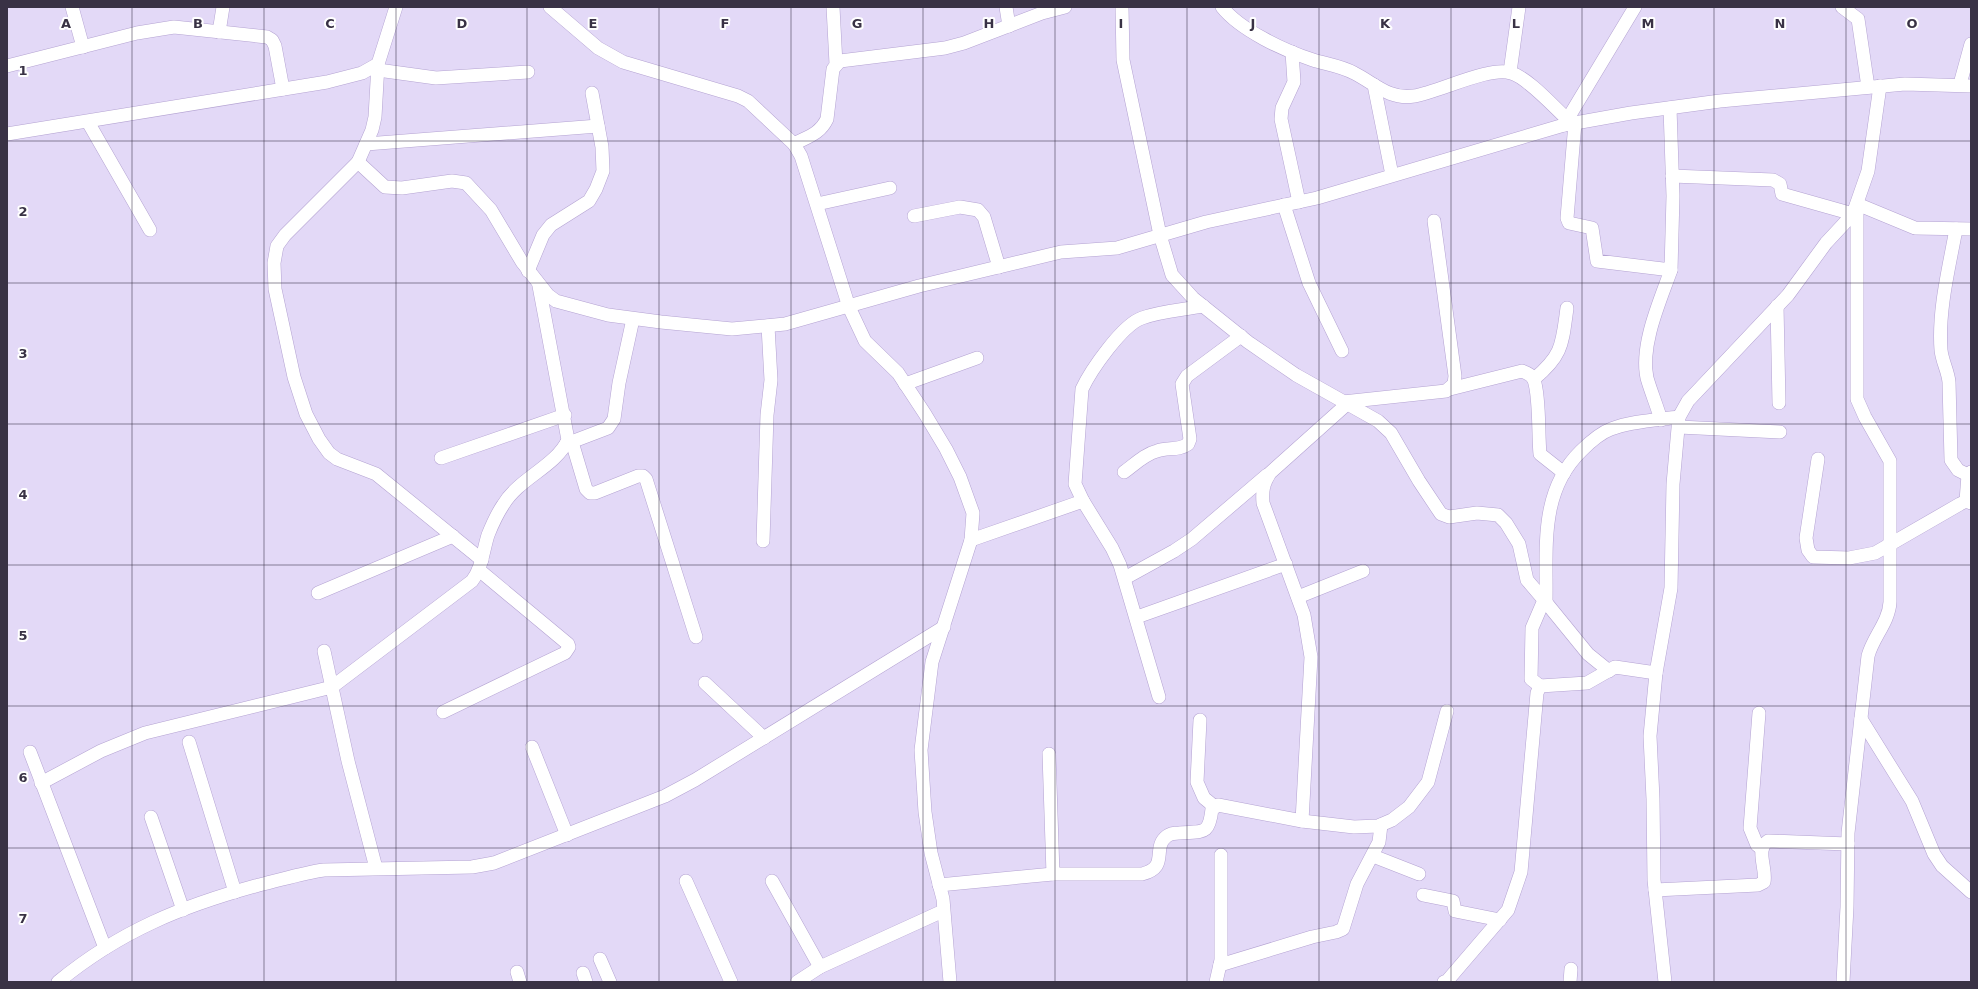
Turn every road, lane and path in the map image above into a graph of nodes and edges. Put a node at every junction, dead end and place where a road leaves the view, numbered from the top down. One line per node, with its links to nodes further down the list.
1 (72, 7): 16 (street)
2 (222, 7): 14 (street)
3 (396, 7): 20 (street)
4 (550, 7): 34 (street)
5 (833, 7): 18 (street)
6 (1006, 7): 13 (street)
7 (1066, 7): 13 (street)
8 (1122, 7): 48 (street)
9 (1222, 7): 17 (street)
10 (1519, 7): 22 (street)
11 (1635, 7): 30 (street)
12 (1842, 7): 25 (street)
13 (1009, 26): 18 (street)
14 (219, 32): 16 (street); 26 (street)
15 (1971, 44): 24 (street)
16 (83, 47): 19 (street)
17 (1292, 52): 23 (street); 39 (street)
18 (836, 64): 34 (street)
19 (7, 66)
20 (378, 67): 21 (street); 26 (street); 33 (street)
21 (528, 72)
22 (1510, 72): 23 (street); 30 (street)
23 (1374, 85): 36 (street)
24 (1965, 85): 25 (street)
25 (1874, 87): 28 (street); 42 (street)
26 (283, 89): 29 (street)
27 (592, 93): 31 (street)
28 (1670, 108): 30 (street); 37 (street)
29 (88, 122): 32 (street); 47 (street)
30 (1569, 122): 36 (street); 50 (street)
31 (598, 126): 33 (street); 51 (street)
32 (7, 134)
33 (366, 144): 35 (street)
34 (794, 144): 40 (street)
35 (358, 162): 51 (street); 80 (street)
36 (1392, 175): 39 (street)
37 (1672, 176): 42 (street); 50 (street)
38 (890, 188): 40 (street)
39 (1299, 202): 41 (street)
40 (817, 204): 55 (street)
41 (1284, 205): 48 (street); 60 (street)
42 (1855, 209): 45 (street); 54 (street); 83 (street)
43 (914, 216): 49 (street)
44 (1434, 221): 64 (street)
45 (1956, 229): 46 (street); 77 (street)
46 (1971, 229)
47 (150, 230)
48 (1160, 235): 49 (street); 53 (street)
49 (999, 267): 55 (street)
50 (1671, 270): 68 (street)
51 (528, 271): 52 (street)
52 (539, 285): 57 (street); 67 (street)
53 (1203, 306): 59 (street); 78 (street)
54 (1777, 306): 66 (street); 69 (street)
55 (849, 307): 58 (street); 63 (street)
56 (1566, 308): 62 (street)
57 (634, 319): 58 (street); 71 (street)
58 (768, 326): 82 (street)
59 (1241, 336): 65 (street); 74 (street)
60 (1342, 351)
61 (977, 358): 63 (street)
62 (1534, 379): 64 (street); 76 (street)
63 (905, 384): 81 (street)
64 (1450, 389): 65 (street)
65 (1345, 403): 75 (street); 90 (street)
66 (1779, 403)
67 (565, 415): 71 (street); 72 (street)
68 (1661, 420): 69 (street); 76 (street)
69 (1679, 422): 70 (street); 96 (street)
70 (1780, 432)
71 (569, 443): 85 (street); 93 (street)
72 (441, 458)
73 (1818, 459): 83 (street)
74 (1124, 472)
75 (1270, 473): 84 (street); 87 (street)
76 (1564, 473): 90 (street)
77 (1969, 474): 79 (street)
78 (1083, 501): 81 (street); 87 (street)
79 (1969, 502): 83 (street)
80 (453, 536): 85 (street); 88 (street)
81 (971, 540): 92 (street)
82 (763, 541)
83 (1890, 545): 104 (street)
84 (1286, 564): 89 (street); 91 (street)
85 (481, 565): 99 (street); 102 (street)
86 (1363, 571): 89 (street)
87 (1125, 578): 91 (street)
88 (318, 593)
89 (1298, 597): 114 (street)
90 (1545, 601): 95 (street); 98 (street)
91 (1137, 618): 100 (street)
92 (944, 627): 106 (street); 126 (street)
93 (696, 637)
94 (324, 650): 99 (street)
95 (1609, 671): 96 (street); 98 (street)
96 (1656, 673): 127 (street)
97 (705, 682): 106 (street)
98 (1540, 686): 133 (street)
99 (332, 687): 111 (street); 121 (street)
100 (1159, 697)
101 (1447, 711): 115 (street)
102 (443, 712)
103 (1759, 714): 118 (street)
104 (1861, 719): 117 (street); 129 (street)
105 (1200, 720): 112 (street)
106 (764, 738): 116 (street)
107 (188, 742): 128 (street)
108 (532, 747): 116 (street)
109 (30, 752): 111 (street)
110 (1049, 754): 122 (street)
111 (42, 783): 134 (street)
112 (1214, 807): 114 (street); 122 (street)
113 (151, 817): 131 (street)
114 (1302, 821): 115 (street)
115 (1380, 825): 120 (street)
116 (567, 835): 121 (street)
117 (1848, 844): 118 (street); 148 (street)
118 (1762, 849): 127 (street)
119 (1221, 855): 136 (street)
120 (1373, 856): 123 (street); 136 (street)
121 (376, 868): 128 (street)
122 (1053, 874): 126 (street)
123 (1420, 874)
124 (686, 881): 141 (street)
125 (772, 881): 137 (street)
126 (939, 885): 132 (street)
127 (1655, 890): 147 (street)
128 (235, 892): 131 (street)
129 (1971, 892)
130 (1423, 895): 133 (street)
131 (183, 910): 134 (street)
132 (944, 911): 137 (street); 143 (street)
133 (1500, 920): 145 (street)
134 (105, 948): 139 (street)
135 (600, 959): 140 (street)
136 (1220, 965): 144 (street)
137 (820, 967): 142 (street)
138 (1571, 969): 146 (street)
139 (58, 982)
140 (610, 982)
141 (731, 982)
142 (796, 982)
143 (950, 982)
144 (1216, 982)
145 (1444, 982)
146 (1570, 982)
147 (1665, 982)
148 (1843, 982)

